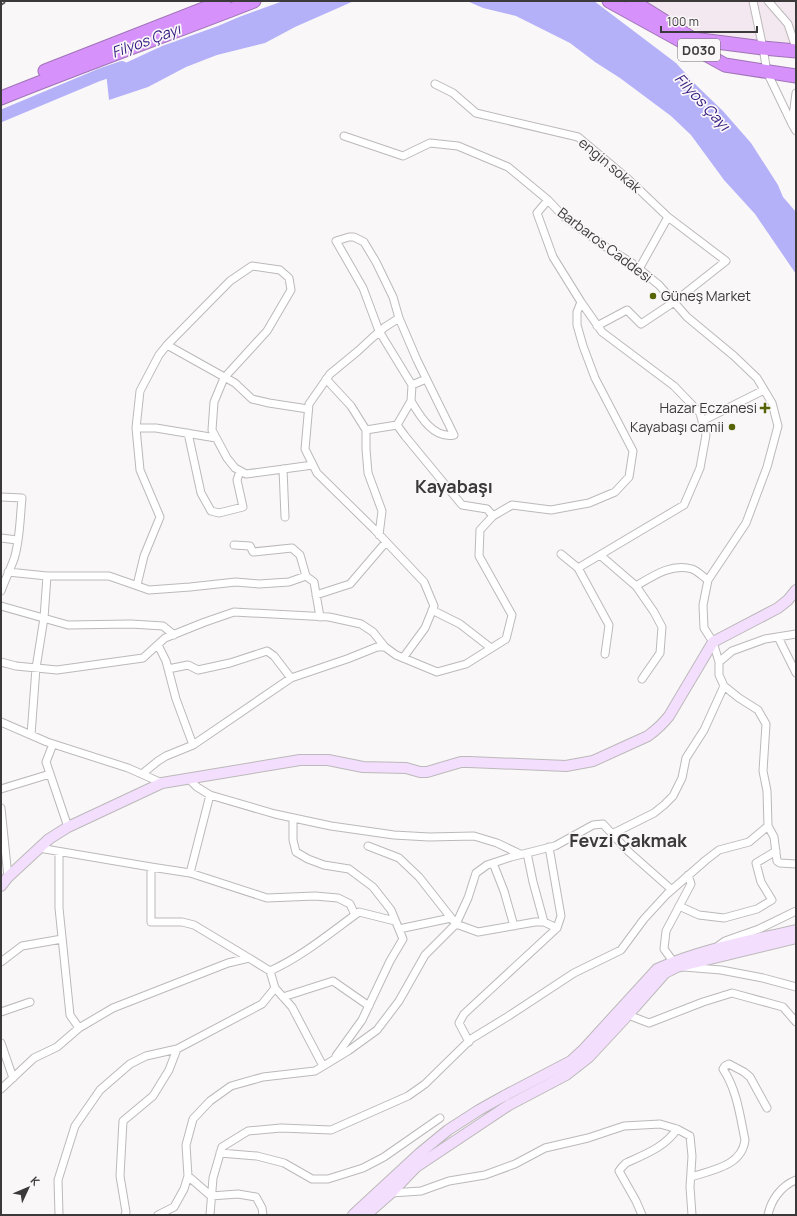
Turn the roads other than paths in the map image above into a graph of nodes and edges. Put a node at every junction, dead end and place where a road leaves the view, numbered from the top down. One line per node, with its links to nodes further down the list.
1 (224, 1): 12 (highway)
2 (254, 1): 14 (highway)
3 (609, 1): 9 (highway, D030)
4 (632, 1): 7 (highway, D030)
5 (753, 1): 7 (street)
6 (768, 1): 8 (street)
7 (763, 48): 8 (highway, D030); 9 (street)
8 (796, 50)
9 (767, 72): 10 (highway, D030); 15 (street)
10 (796, 76)
11 (435, 84): 19 (street, engin sokak)
12 (1, 88)
13 (796, 93): 15 (street)
14 (1, 98)
15 (792, 124): 16 (street)
16 (796, 131)
17 (344, 136): 18 (street, Barbaros Caddesi)
18 (548, 200): 20 (street, Barbaros Caddesi); 21 (street)
19 (668, 217): 20 (street); 22 (street, engin sokak)
20 (639, 269): 22 (street, Barbaros Caddesi)
21 (581, 302): 24 (street); 45 (street)
22 (674, 302): 24 (street); 31 (street, Barbaros Caddesi)
23 (399, 318): 25 (street); 25 (street); 28 (street)
24 (597, 326): 34 (street)
25 (380, 331): 29 (street); 30 (street)
26 (167, 345): 27 (street); 27 (street); 36 (street)
27 (224, 378): 33 (street); 39 (street)
28 (426, 378): 30 (street); 32 (street)
29 (326, 379): 33 (street); 37 (street)
30 (412, 385): 32 (street)
31 (764, 390): 34 (street); 57 (street, Barbaros Caddesi)
32 (411, 401): 35 (street)
33 (308, 409): 40 (street)
34 (702, 421): 52 (street)
35 (397, 425): 37 (street); 45 (street)
36 (136, 428): 38 (street); 58 (street)
37 (366, 430): 46 (street)
38 (188, 433): 39 (street); 42 (street)
39 (216, 438): 42 (street)
40 (313, 465): 41 (street); 46 (street)
41 (283, 469): 42 (street); 44 (street)
42 (240, 471)
43 (1, 497): 48 (street)
44 (285, 516)
45 (493, 516): 73 (street)
46 (379, 535): 49 (street)
47 (1, 538): 48 (street)
48 (18, 540): 54 (street)
49 (386, 542): 62 (street); 64 (street)
50 (234, 545): 56 (street)
51 (561, 554): 53 (street)
52 (600, 555): 53 (street); 59 (street)
53 (578, 568): 74 (street)
54 (8, 572): 55 (street); 61 (street)
55 (47, 576): 58 (street); 66 (street)
56 (306, 576): 58 (street); 62 (street)
57 (708, 580): 59 (street); 70 (street, Barbaros Caddesi)
58 (137, 585)
59 (636, 586): 82 (street)
60 (796, 590): 70 (street)
61 (1, 591)
62 (316, 595): 65 (street)
63 (1, 606): 66 (street)
64 (432, 610): 73 (street); 75 (street)
65 (320, 616): 68 (street); 72 (street)
66 (44, 618): 68 (street); 78 (street)
67 (796, 634): 69 (street)
68 (174, 635): 71 (street)
69 (778, 637): 77 (street); 80 (street)
70 (713, 642): 77 (street, Barbaros Caddesi); 90 (street)
71 (158, 645): 78 (street); 79 (street)
72 (384, 647): 75 (street); 81 (street)
73 (491, 648): 75 (street)
74 (605, 654)
75 (403, 658)
76 (1, 662): 78 (street)
77 (719, 662): 83 (street, Barbaros Caddesi)
78 (36, 668): 85 (street)
79 (168, 669): 81 (street); 87 (street)
80 (796, 673)
81 (291, 678): 87 (street)
82 (642, 679)
83 (724, 686): 96 (street); 98 (street)
84 (1, 722): 85 (street)
85 (31, 735): 86 (street)
86 (53, 744): 88 (street); 89 (street)
87 (192, 745): 89 (street)
88 (50, 774): 92 (street); 97 (street)
89 (142, 774): 91 (street)
90 (189, 779): 91 (street); 93 (street)
91 (162, 783): 97 (street)
92 (1, 789)
93 (210, 795): 95 (street); 108 (street)
94 (1, 808): 110 (street)
95 (293, 818): 104 (street); 116 (street)
96 (768, 826): 102 (street); 109 (street)
97 (68, 827): 101 (street)
98 (612, 834): 100 (street); 112 (street)
99 (368, 846): 117 (street)
100 (549, 847): 104 (street); 120 (street)
101 (39, 848): 103 (street); 110 (street)
102 (776, 851): 106 (street); 113 (street)
103 (59, 852): 107 (street); 124 (street)
104 (524, 854): 105 (street); 118 (street)
105 (493, 863): 117 (street); 119 (street)
106 (796, 864)
107 (151, 868): 108 (street); 126 (street)
108 (190, 873): 115 (street)
109 (688, 875): 112 (street); 113 (street)
110 (8, 877): 111 (street)
111 (1, 886)
112 (672, 890): 139 (street)
113 (679, 906): 128 (street)
114 (796, 910): 125 (street)
115 (355, 914): 116 (street); 129 (street)
116 (395, 921): 121 (street)
117 (453, 921): 119 (street); 121 (street); 142 (street)
118 (544, 922): 119 (street); 120 (street)
119 (514, 926)
120 (557, 928): 139 (street)
121 (399, 929): 134 (street)
122 (796, 930): 125 (street)
123 (796, 938): 128 (street)
124 (62, 939): 127 (street); 138 (street)
125 (717, 948): 128 (street)
126 (249, 958): 129 (street); 138 (street)
127 (1, 962)
128 (675, 964): 130 (street); 136 (street); 160 (street)
129 (270, 971): 131 (street)
130 (796, 987)
131 (276, 988): 132 (street); 141 (street)
132 (283, 997): 134 (street); 143 (street)
133 (30, 1002): 135 (street)
134 (369, 1006): 142 (street)
135 (1, 1012)
136 (628, 1015): 137 (street); 153 (street)
137 (796, 1022)
138 (79, 1028): 144 (street)
139 (468, 1042): 149 (street)
140 (1, 1043): 144 (street)
141 (176, 1049): 155 (street); 156 (street)
142 (333, 1060): 143 (street)
143 (324, 1066): 150 (street)
144 (13, 1078): 145 (street)
145 (1, 1089)
146 (767, 1108): 151 (street)
147 (440, 1118): 149 (street)
148 (677, 1129): 151 (street); 153 (street); 162 (street)
149 (220, 1153): 154 (street)
150 (188, 1176): 154 (street); 157 (street)
151 (690, 1177): 163 (street)
152 (796, 1180): 164 (street)
153 (391, 1193): 161 (street)
154 (212, 1196): 158 (street); 159 (street)
155 (59, 1215)
156 (125, 1215)
157 (158, 1215)
158 (210, 1215)
159 (263, 1215)
160 (353, 1215)
161 (366, 1215)
162 (642, 1215)
163 (692, 1215)
164 (768, 1215)

